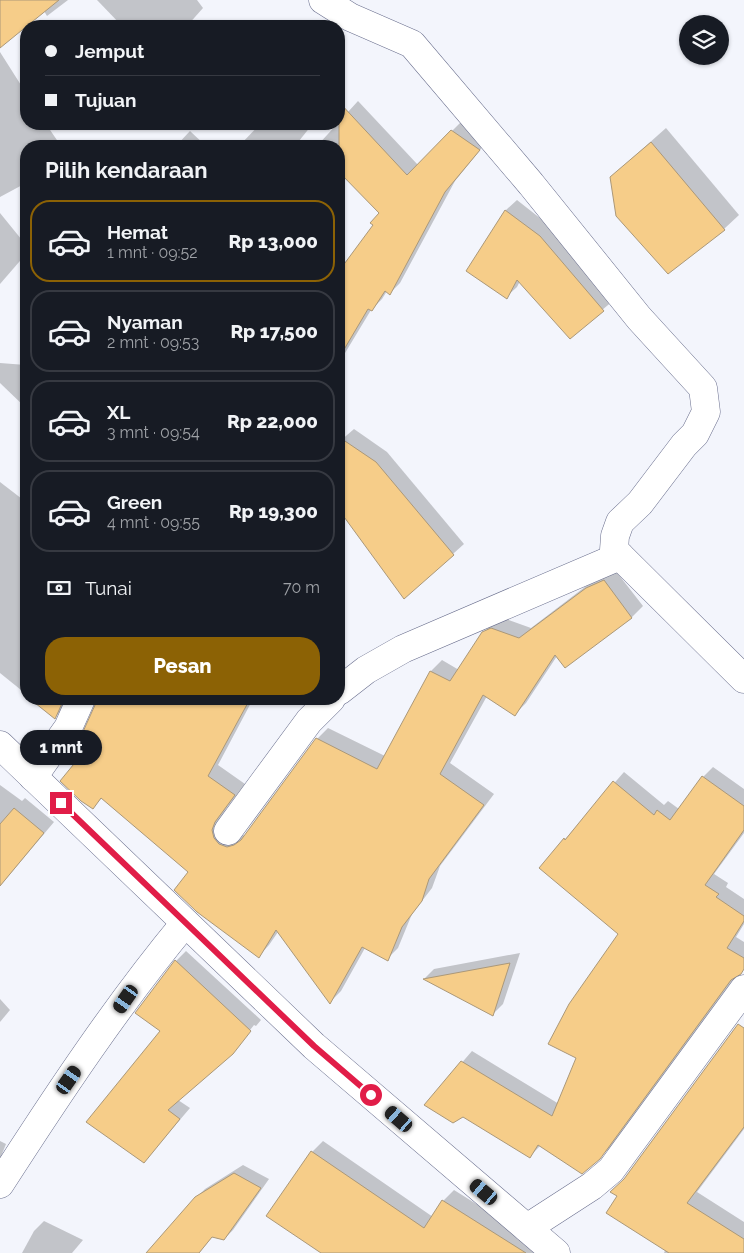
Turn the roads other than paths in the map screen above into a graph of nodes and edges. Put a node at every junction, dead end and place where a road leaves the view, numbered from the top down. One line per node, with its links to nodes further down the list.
1 (323, 0): 2 (street)
2 (620, 556): 3 (street); 4 (street)
3 (744, 679)
4 (345, 686)
5 (79, 705): 8 (street)
6 (325, 705): 9 (street)
7 (0, 745): 8 (street)
8 (33, 777): 10 (street)
9 (228, 831)
10 (185, 923): 12 (street); 13 (street)
11 (744, 989): 13 (street)
12 (0, 1184)
13 (527, 1228): 14 (street)
14 (556, 1253)

